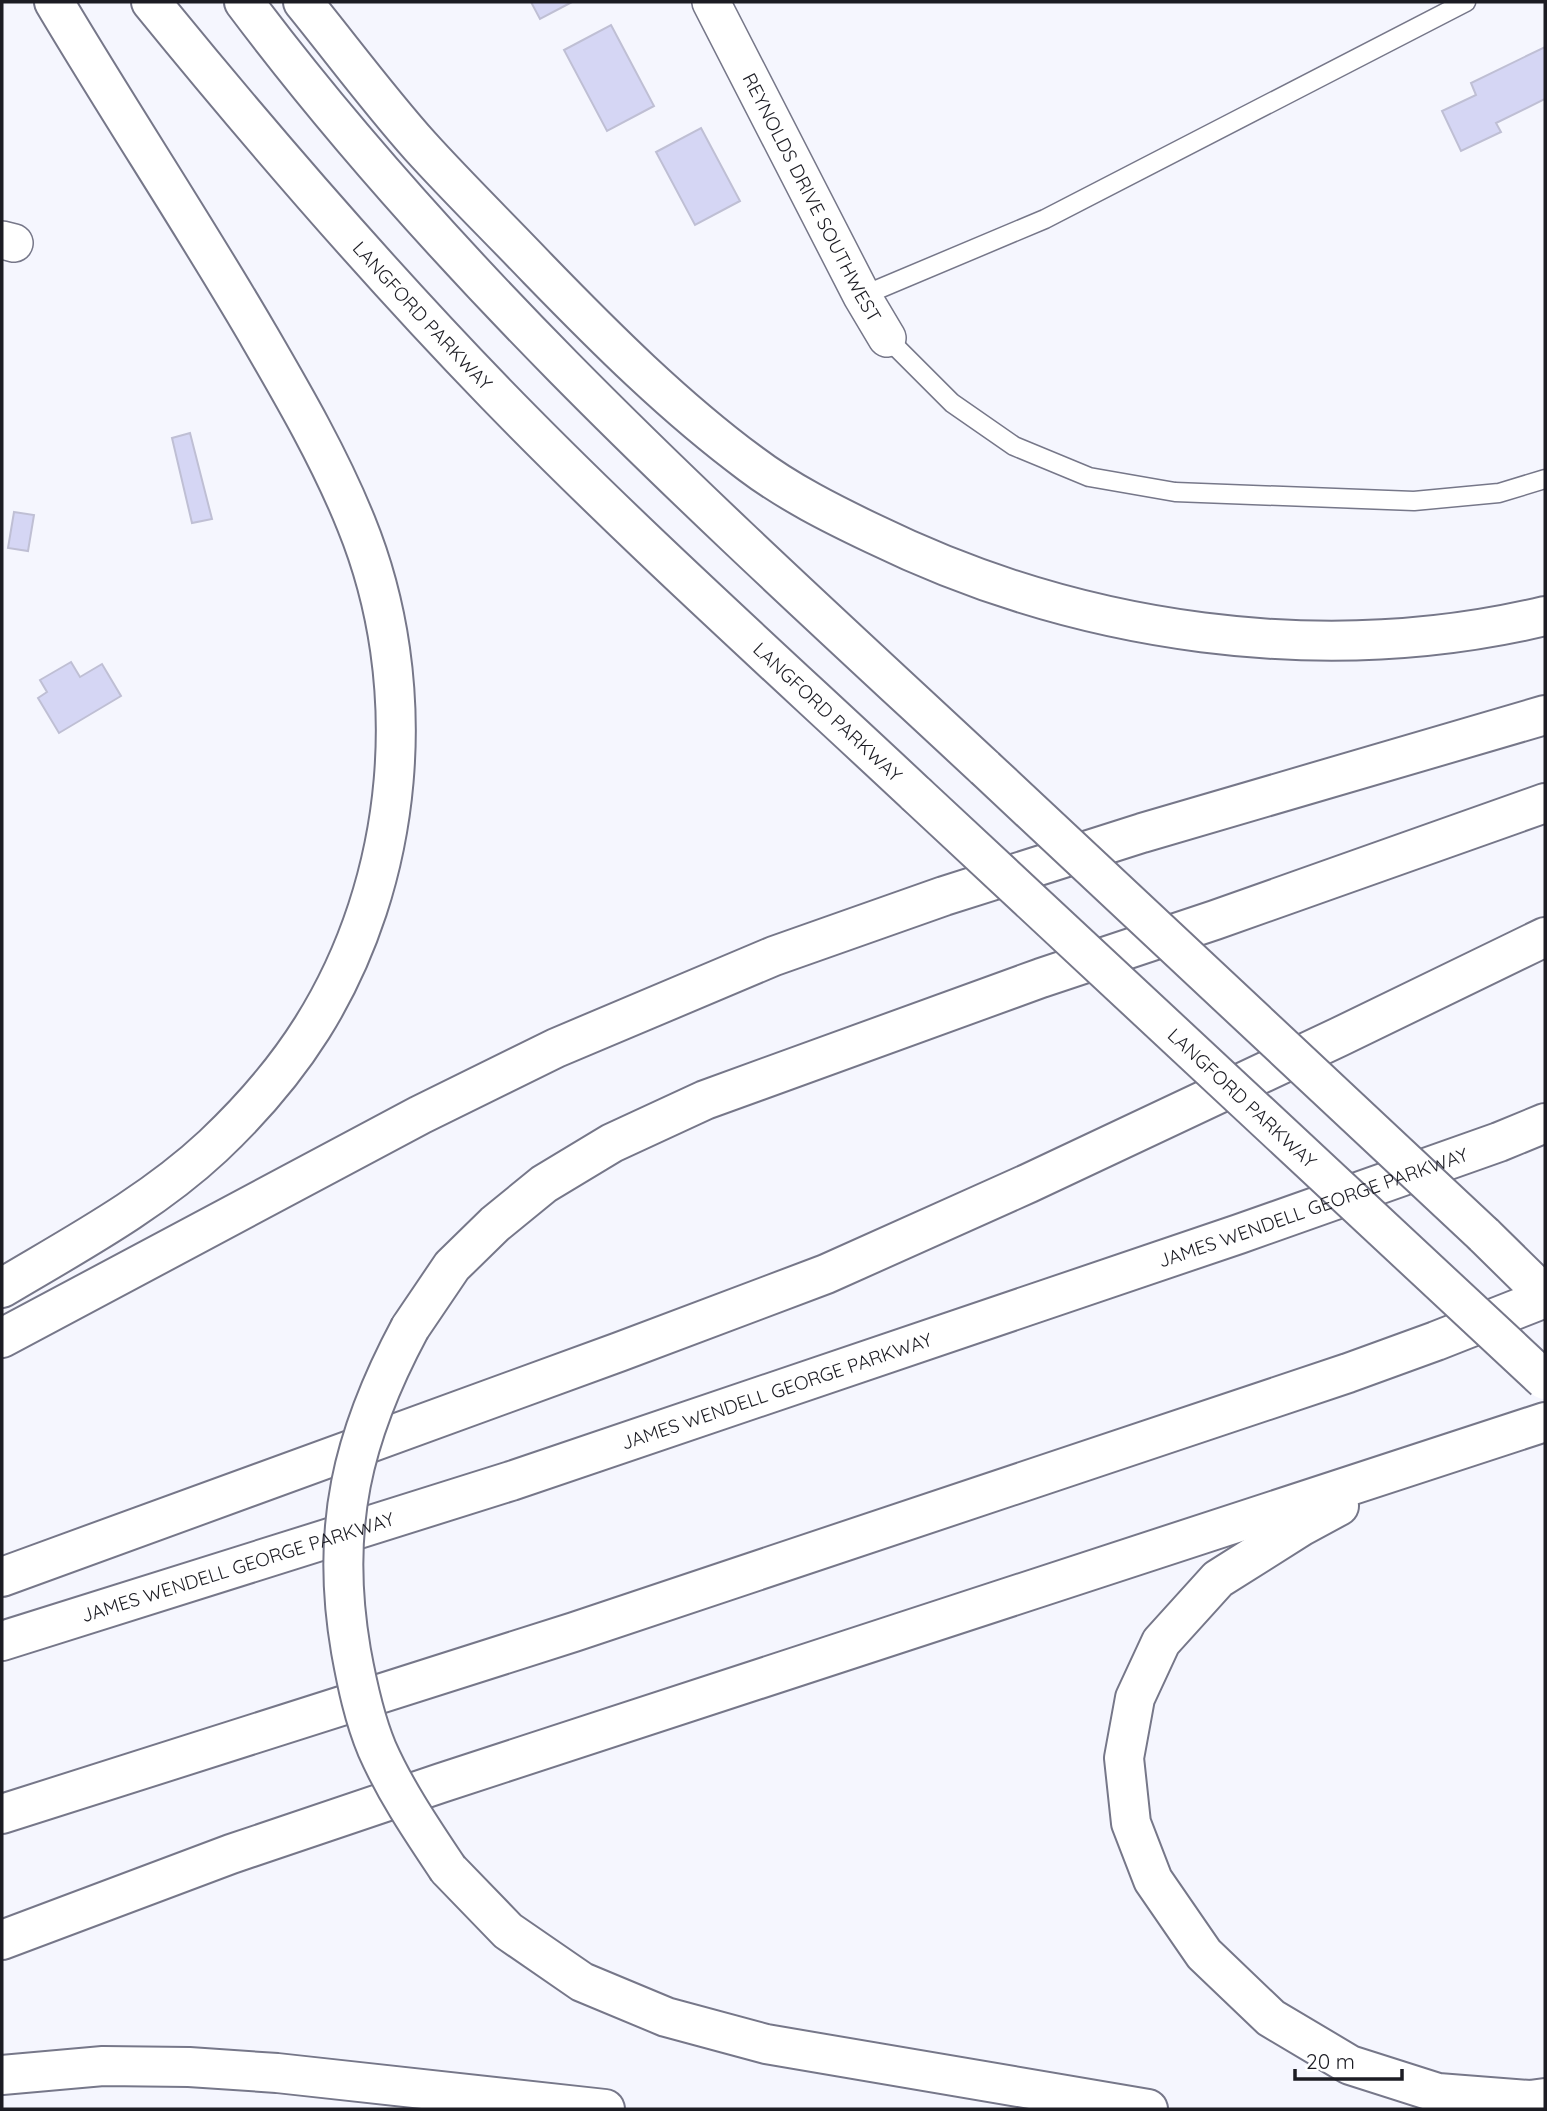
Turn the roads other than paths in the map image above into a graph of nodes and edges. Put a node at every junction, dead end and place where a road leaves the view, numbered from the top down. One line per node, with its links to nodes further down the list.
1 (54, 2): 15 (highway)
2 (152, 2): 18 (highway, LANGFORD PARKWAY, bridge)
3 (244, 2): 16 (highway, bridge)
4 (303, 2): 10 (highway)
5 (712, 2): 7 (street, REYNOLDS DRIVE SOUTHWEST)
6 (1466, 2): 7 (lane)
7 (862, 296): 8 (street, REYNOLDS DRIVE SOUTHWEST)
8 (887, 338): 9 (lane)
9 (1545, 479)
10 (1545, 616)
11 (1545, 715): 17 (highway)
12 (1545, 803): 28 (highway, bridge)
13 (1545, 937): 21 (highway)
14 (1545, 1123): 22 (highway, JAMES WENDELL GEORGE PARKWAY)
15 (2, 1287)
16 (1541, 1290): 23 (highway)
17 (2, 1338)
18 (1545, 1380)
19 (1545, 1422): 20 (highway)
20 (1410, 1466): 24 (highway); 26 (highway)
21 (2, 1577)
22 (2, 1641)
23 (2, 1814)
24 (2, 1940)
25 (2, 2075): 27 (highway)
26 (1545, 2098)
27 (605, 2109)
28 (1148, 2109)

